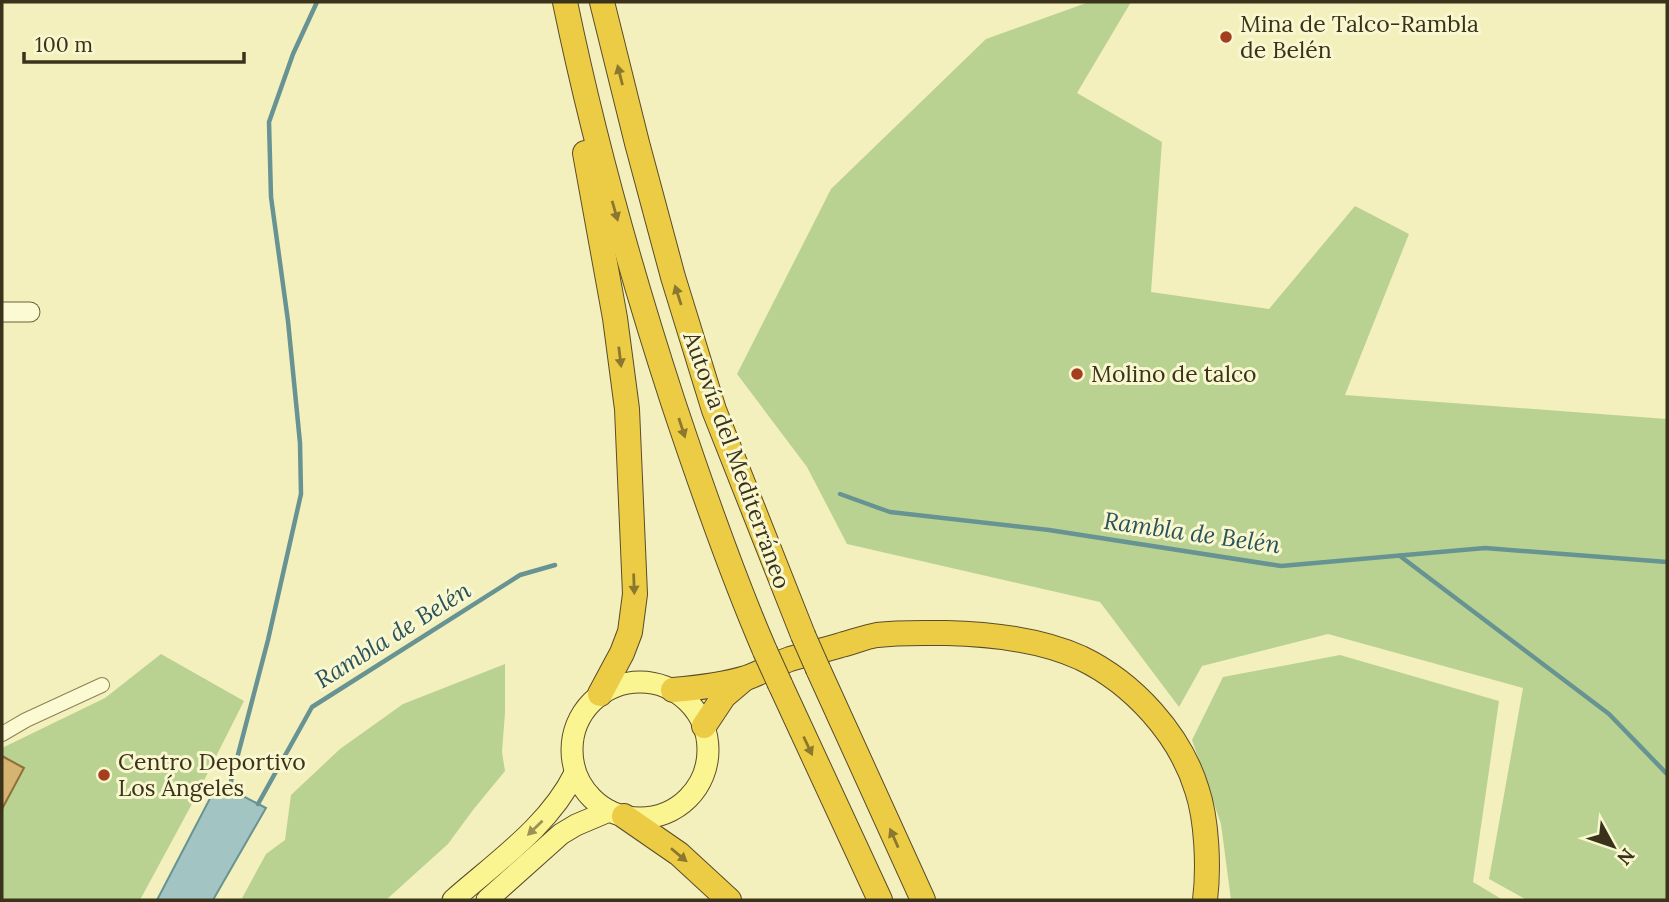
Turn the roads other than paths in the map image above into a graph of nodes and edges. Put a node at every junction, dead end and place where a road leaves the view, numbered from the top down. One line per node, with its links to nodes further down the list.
1 (565, 2): 3 (highway, Autovía del Mediterráneo)
2 (603, 2): 15 (highway, Autovía del Mediterráneo, one-way to 2, bridge)
3 (575, 48): 9 (highway, one-way to 9); 19 (highway, Autovía del Mediterráneo, one-way to 19, bridge)
4 (2, 312): 5 (street)
5 (30, 312)
6 (746, 678): 8 (highway); 10 (highway); 14 (highway)
7 (102, 685): 11 (street)
8 (673, 690): 9 (main road); 10 (main road)
9 (600, 694): 12 (main road)
10 (704, 726): 13 (main road)
11 (2, 734)
12 (575, 773): 13 (main road); 16 (main road, one-way to 16)
13 (616, 814): 17 (main road); 18 (highway, one-way to 18)
14 (1206, 861): 22 (highway); 23 (highway)
15 (910, 872): 20 (highway, Autovía del Mediterráneo); 21 (highway)
16 (453, 900)
17 (486, 900)
18 (729, 900)
19 (880, 900)
20 (923, 900)
21 (936, 900)
22 (1192, 900)
23 (1205, 900)

